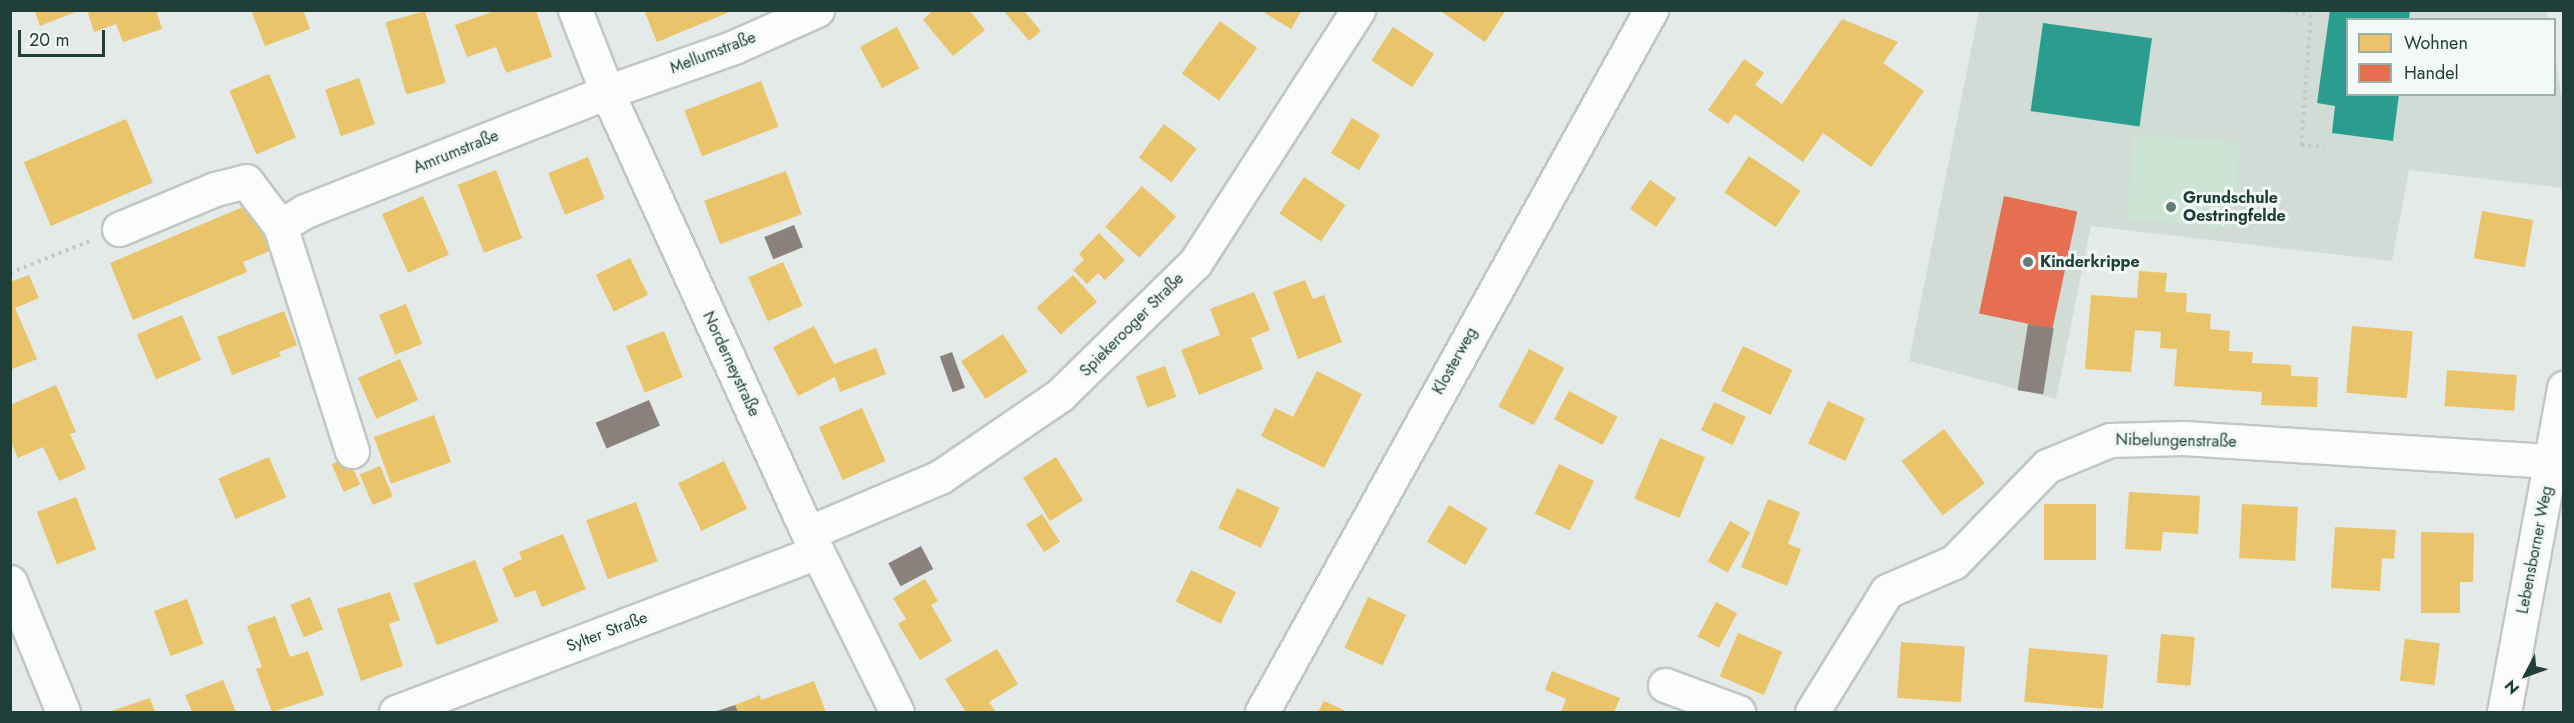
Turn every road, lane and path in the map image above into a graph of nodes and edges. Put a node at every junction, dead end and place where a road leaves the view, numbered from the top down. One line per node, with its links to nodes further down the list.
1 (575, 10): 6 (street, Norderneystraße)
2 (817, 10): 6 (street, Mellumstraße)
3 (1358, 10): 14 (street, Spiekerooger Straße)
4 (1651, 10): 20 (street, Klosterweg)
5 (2280, 10): 7 (path)
6 (607, 92): 8 (street, Amrumstraße); 14 (street, Norderneystraße)
7 (2324, 147)
8 (292, 219): 9 (street); 12 (street)
9 (119, 229): 10 (path)
10 (10, 273)
11 (2564, 387): 13 (street, Lebensborner Weg)
12 (352, 451)
13 (2552, 461): 22 (street, Nibelungenstraße); 23 (street, Lebensborner Weg)
14 (813, 542): 18 (street, Sylter Straße); 19 (street, Norderneystraße)
15 (10, 582): 17 (street)
16 (1665, 685): 21 (street)
17 (63, 712)
18 (396, 712)
19 (897, 712)
20 (1262, 712)
21 (1738, 712)
22 (1812, 712)
23 (2504, 712)

